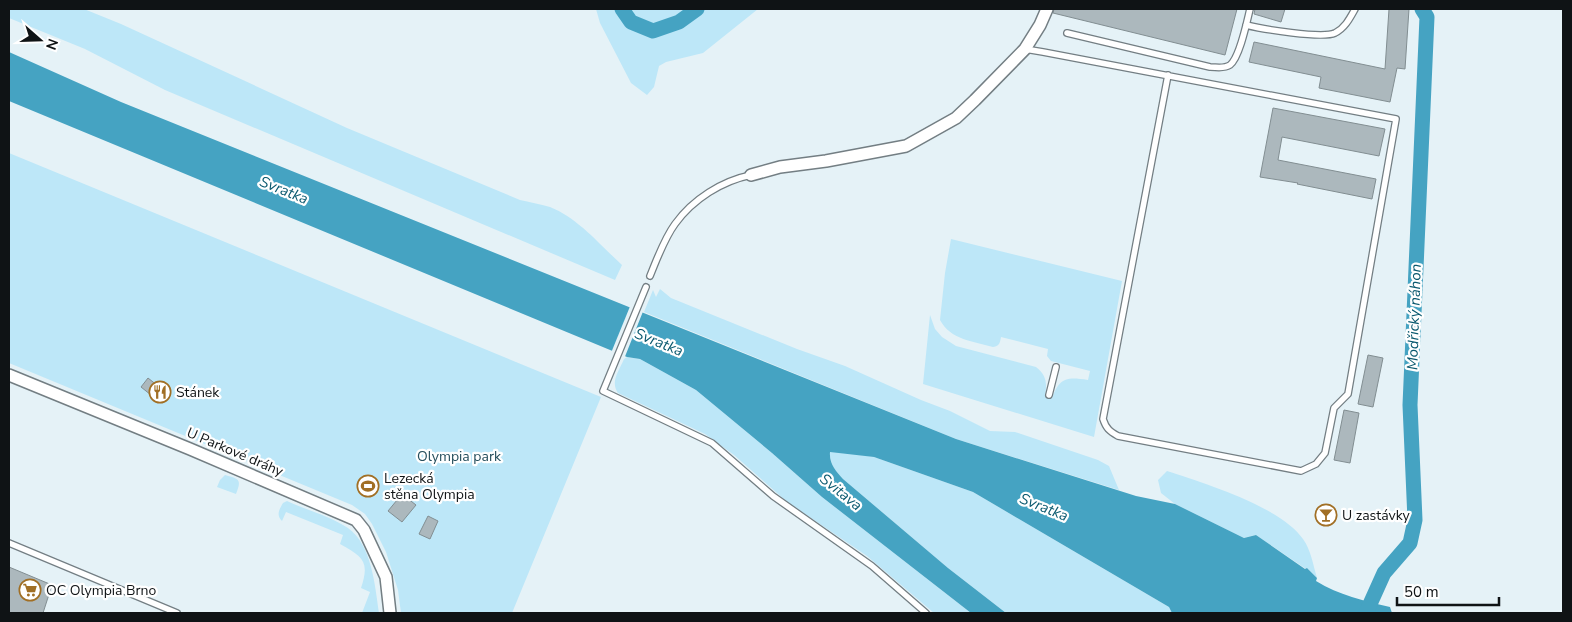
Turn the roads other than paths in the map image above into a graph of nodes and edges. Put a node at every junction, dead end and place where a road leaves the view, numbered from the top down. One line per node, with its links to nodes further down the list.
1 (1047, 9): 6 (street)
2 (1250, 9): 4 (lane)
3 (1355, 9): 4 (lane)
4 (1246, 25): 5 (lane)
5 (1067, 33)
6 (1025, 50): 7 (lane); 8 (street)
7 (1168, 75): 7 (lane)
8 (751, 175): 9 (lane)
9 (650, 276)
10 (646, 287): 17 (lane)
11 (1056, 367): 13 (lane)
12 (9, 375): 16 (street, U Parkové dráhy)
13 (1048, 395)
14 (9, 544): 15 (lane)
15 (177, 613)
16 (390, 613)
17 (926, 613)

